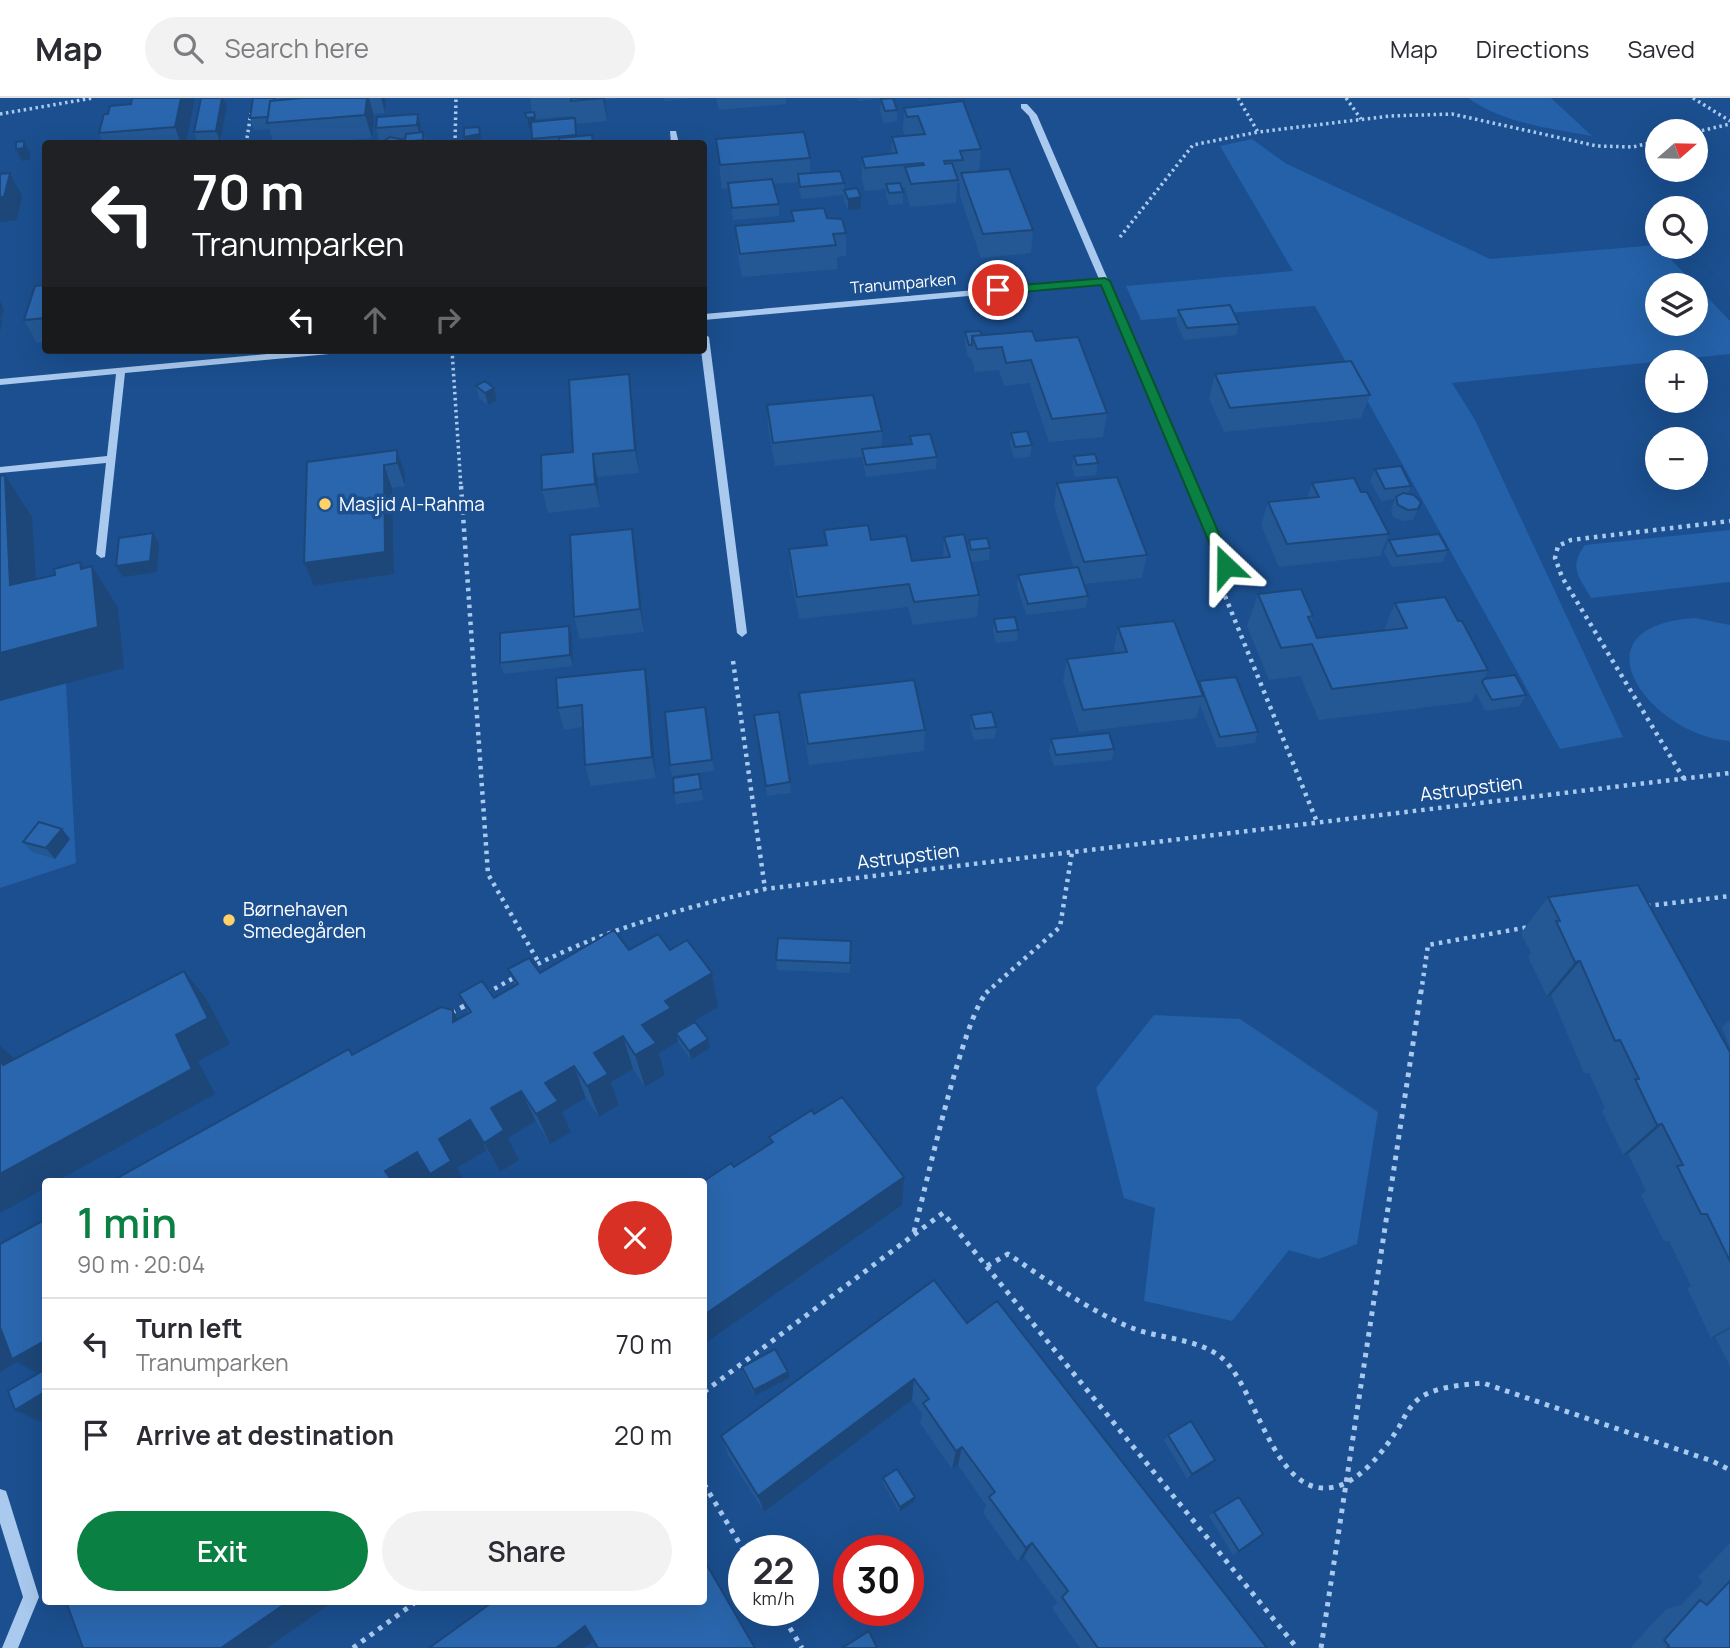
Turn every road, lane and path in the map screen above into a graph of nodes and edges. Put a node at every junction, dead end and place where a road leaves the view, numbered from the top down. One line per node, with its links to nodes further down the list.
1 (93, 98): 8 (path)
2 (456, 98): 15 (path)
3 (1238, 98): 12 (path)
4 (1346, 98): 9 (path)
5 (1693, 98): 10 (path)
6 (1024, 106): 18 (street)
7 (252, 109): 14 (path)
8 (0, 114)
9 (1360, 119): 12 (path); 17 (path)
10 (1730, 122): 11 (path)
11 (1708, 128)
12 (1258, 132): 18 (path)
13 (673, 133): 16 (street)
14 (247, 140)
15 (455, 140)
16 (674, 140)
17 (1645, 144)
18 (1098, 265): 19 (street)
19 (1105, 281): 20 (street, Tranumparken); 31 (street)
20 (707, 317)
21 (248, 354): 24 (street)
22 (452, 354): 41 (path)
23 (706, 354): 32 (street)
24 (225, 355): 25 (street)
25 (121, 370): 26 (street); 27 (street)
26 (0, 382)
27 (112, 458): 28 (street); 30 (street)
28 (0, 470)
29 (1730, 521): 34 (path)
30 (101, 555)
31 (1226, 566): 35 (path)
32 (743, 633): 37 (path)
33 (1730, 773): 34 (path, Astrupstien)
34 (1684, 779): 35 (path, Astrupstien)
35 (1317, 822): 36 (path, Astrupstien)
36 (1072, 852): 37 (path, Astrupstien); 43 (path)
37 (765, 889): 41 (path, Astrupstien)
38 (1730, 896): 39 (path)
39 (1639, 907)
40 (1533, 926): 47 (path)
41 (539, 963): 42 (path, Astrupstien)
42 (443, 1018)
43 (914, 1234): 44 (path); 45 (path)
44 (987, 1266): 47 (path); 56 (path)
45 (707, 1390)
46 (1730, 1470): 47 (path)
47 (1345, 1484): 57 (path)
48 (707, 1490): 50 (path)
49 (0, 1497): 53 (street)
50 (734, 1535)
51 (412, 1605): 54 (path)
52 (789, 1626): 55 (path)
53 (10, 1648)
54 (353, 1648)
55 (802, 1648)
56 (1297, 1648)
57 (1321, 1648)

